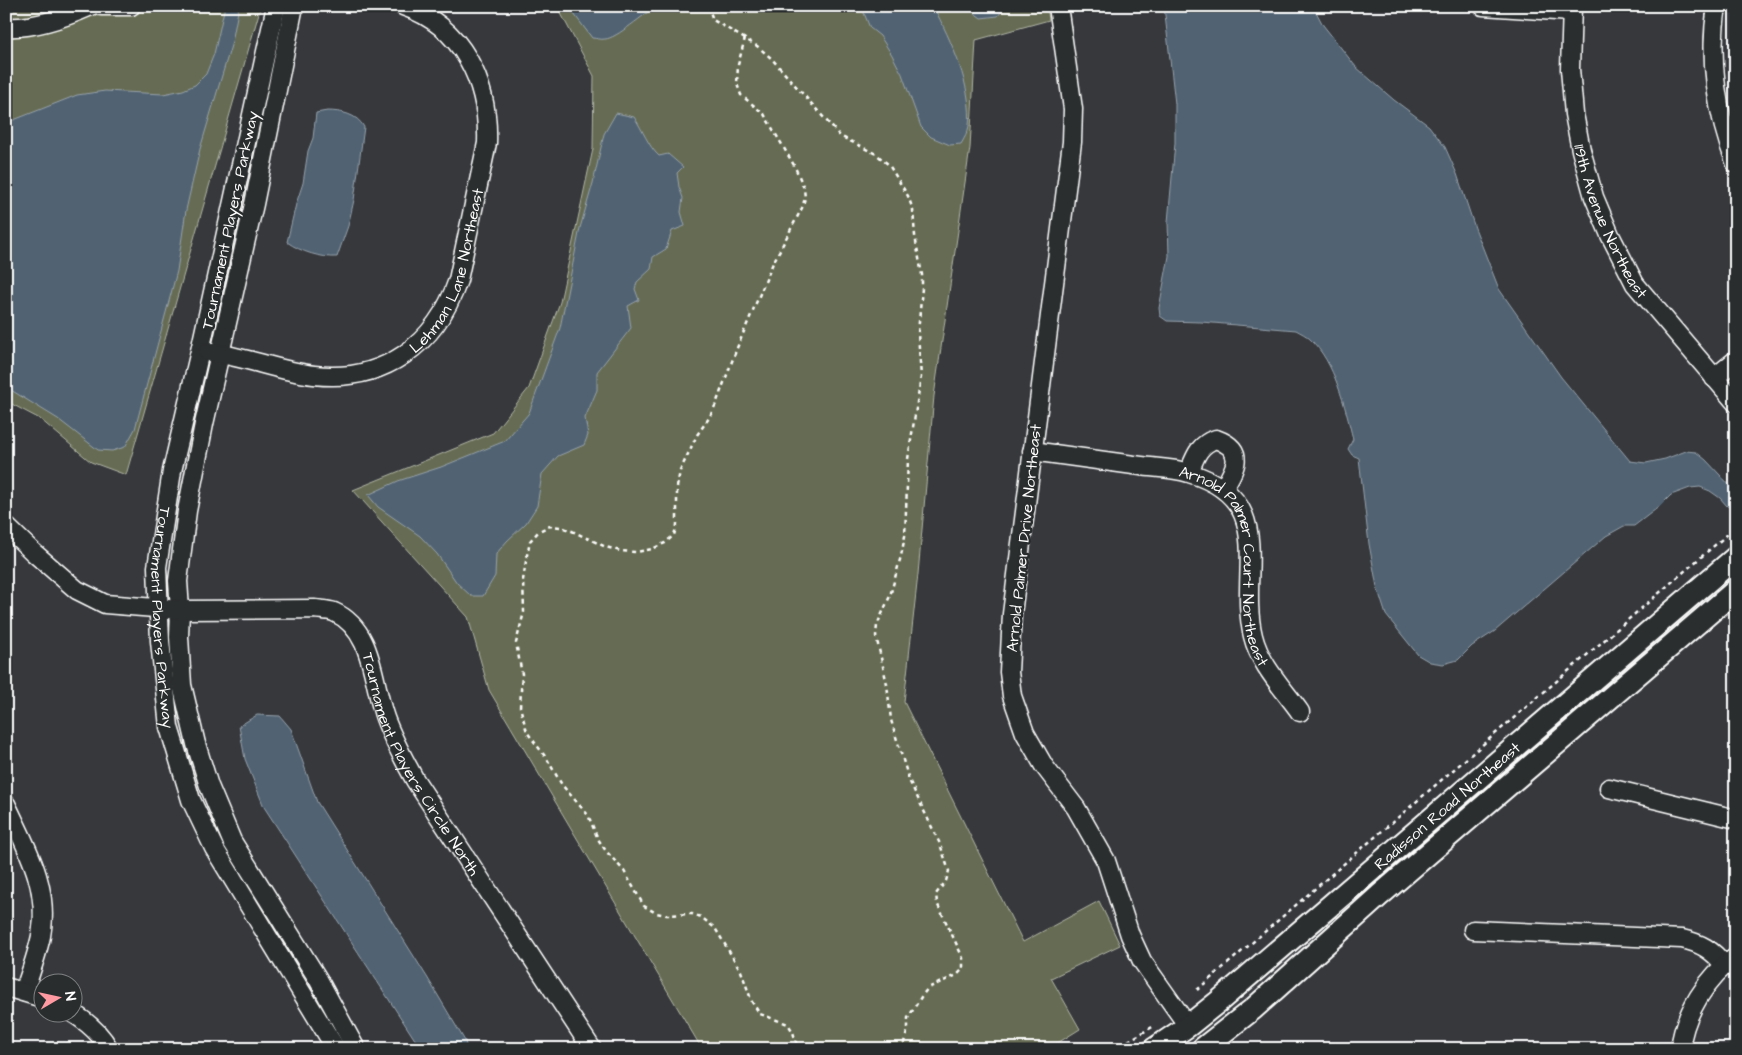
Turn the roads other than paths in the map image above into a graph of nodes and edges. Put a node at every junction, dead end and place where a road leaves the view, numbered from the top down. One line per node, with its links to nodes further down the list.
1 (91, 6): 11 (street)
2 (102, 6): 3 (street)
3 (131, 6)
4 (276, 6): 13 (street, Tournament Players Parkway)
5 (294, 6): 14 (street, Tournament Players Parkway)
6 (403, 6): 14 (street, Lehman Lane Northeast)
7 (1058, 6): 18 (street, Arnold Palmer Drive Northeast)
8 (1483, 6): 10 (street)
9 (1717, 6): 12 (street)
10 (1572, 9): 16 (street, 119th Avenue Northeast)
11 (6, 27)
12 (1736, 164)
13 (200, 351): 14 (street, Lehman Lane Northeast); 24 (street, Tournament Players Parkway)
14 (220, 354): 25 (street, Tournament Players Parkway)
15 (1736, 360): 16 (street)
16 (1714, 378): 17 (street, 119th Avenue Northeast)
17 (1736, 403)
18 (1032, 451): 19 (street, Arnold Palmer Court Northeast); 37 (street, Arnold Palmer Drive Northeast)
19 (1189, 472): 20 (street, Arnold Palmer Court Northeast); 20 (street)
20 (1223, 489): 26 (street, Arnold Palmer Court Northeast)
21 (6, 526): 24 (street, Tournament Players Circle North)
22 (1736, 557): 31 (main road, Radisson Road Northeast)
23 (1736, 590): 38 (main road, Radisson Road Northeast)
24 (160, 608): 25 (street, Tournament Players Circle North); 40 (street, Tournament Players Parkway)
25 (180, 610): 41 (street, Tournament Players Parkway); 42 (street, Tournament Players Circle North)
26 (1300, 712)
27 (1609, 788): 29 (street)
28 (6, 804): 34 (street)
29 (1736, 819)
30 (1473, 930): 32 (street)
31 (1271, 956): 37 (main road, Radisson Road Northeast); 38 (main road)
32 (1730, 961): 45 (street)
33 (6, 987): 34 (street)
34 (24, 992): 35 (street)
35 (32, 995)
36 (82, 1018): 39 (street)
37 (1188, 1026): 43 (main road, Radisson Road Northeast); 44 (main road)
38 (1204, 1048)
39 (109, 1049)
40 (336, 1049)
41 (356, 1049)
42 (592, 1049)
43 (1154, 1049)
44 (1177, 1049)
45 (1680, 1049)

